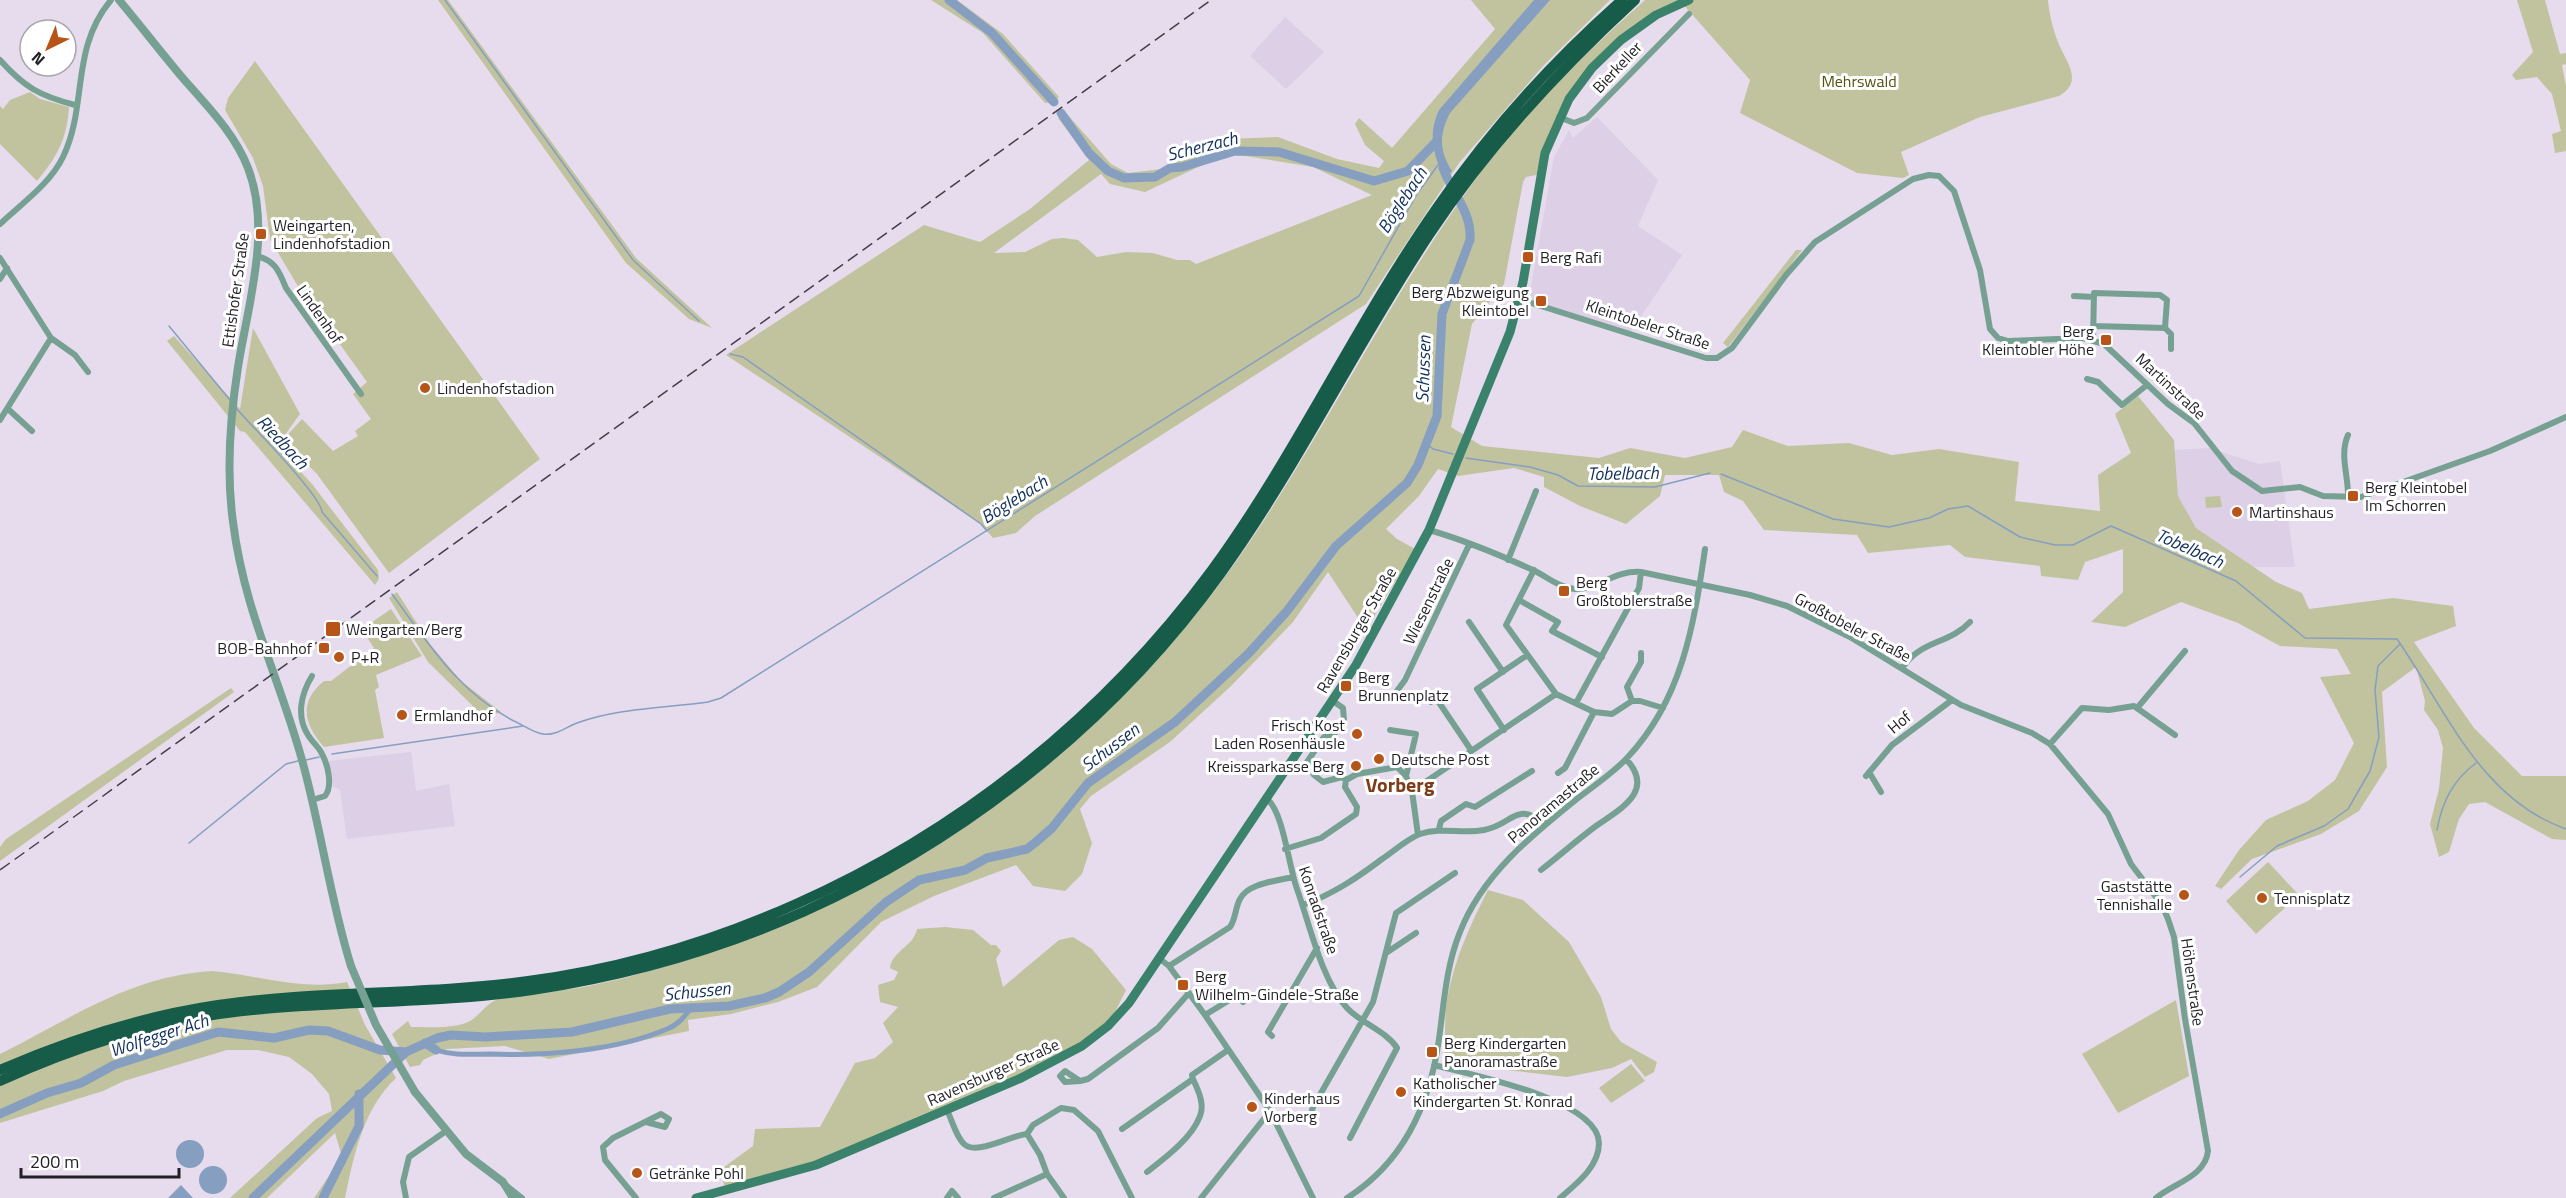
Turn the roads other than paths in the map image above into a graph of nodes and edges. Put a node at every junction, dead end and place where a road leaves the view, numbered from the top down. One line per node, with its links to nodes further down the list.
1 (111, 0): 8 (street)
2 (119, 0): 13 (street, Ettishofer Straße)
3 (1622, 0): 10 (highway)
4 (1635, 0): 10 (highway)
5 (1689, 0): 9 (main road, Ravensburger Straße)
6 (1689, 14): 9 (street, Bierkeller)
7 (0, 60): 8 (street)
8 (75, 105): 12 (street)
9 (1559, 117): 19 (main road, Ravensburger Straße)
10 (1467, 173): 11 (highway)
11 (1440, 210): 97 (highway); 99 (highway)
12 (0, 224)
13 (256, 256): 28 (street, Lindenhof); 76 (street, Ettishofer Straße)
14 (0, 258): 15 (street)
15 (7, 268): 16 (street); 22 (street)
16 (0, 279)
17 (2074, 296): 18 (street)
18 (2094, 297): 20 (street); 21 (street)
19 (1520, 299): 23 (street, Kleintobeler Straße); 36 (main road, Ravensburger Straße)
20 (2094, 326): 21 (street); 23 (street)
21 (2165, 328): 24 (street)
22 (51, 338): 25 (street); 29 (street)
23 (2093, 339): 27 (street, Martinstraße)
24 (2171, 349)
25 (88, 372)
26 (2087, 379): 27 (street)
27 (2147, 385): 35 (street, Martinstraße)
28 (361, 394)
29 (8, 409): 31 (street); 32 (street)
30 (2566, 417): 35 (street, Martinstraße)
31 (0, 420)
32 (32, 431)
33 (2348, 435): 35 (street)
34 (1536, 491): 39 (street)
35 (2348, 498)
36 (1429, 530): 37 (street, Großtobeler Straße); 56 (main road, Ravensburger Straße)
37 (1469, 545): 39 (street, Großtobeler Straße); 54 (street, Wiesenstraße)
38 (1706, 549): 42 (street, Panoramastraße)
39 (1508, 560): 40 (street, Großtobeler Straße)
40 (1534, 570): 41 (street, Großtobeler Straße); 43 (street)
41 (1641, 572): 42 (street, Großtobeler Straße); 49 (street)
42 (1700, 585): 50 (street, Großtobeler Straße); 61 (street, Panoramastraße)
43 (1519, 600): 48 (street); 49 (street)
44 (1469, 622): 51 (street)
45 (1970, 622): 50 (street)
46 (2185, 651): 60 (street)
47 (1641, 653): 57 (street)
48 (1526, 656): 51 (street); 53 (street)
49 (1602, 657): 59 (street)
50 (1902, 668): 55 (street, Großtobeler Straße)
51 (1503, 672): 64 (street)
52 (312, 676): 76 (street)
53 (1556, 694): 59 (street); 64 (street)
54 (1391, 699)
55 (1952, 699): 66 (street, Großtobeler Straße); 74 (street, Hof)
56 (1333, 701): 72 (street); 75 (main road, Ravensburger Straße)
57 (1632, 701): 61 (street); 62 (street)
58 (1431, 702): 67 (street)
59 (1576, 703): 62 (street)
60 (2138, 707): 65 (street); 66 (street)
61 (1663, 708): 68 (street, Panoramastraße)
62 (1594, 712): 70 (street)
63 (1390, 730): 71 (street)
64 (1504, 730): 67 (street)
65 (2175, 735)
66 (2050, 744): 127 (street, Höhenstraße)
67 (1471, 750): 73 (street)
68 (1626, 759): 77 (street, Panoramastraße); 81 (street)
69 (1532, 771): 78 (street)
70 (1558, 773)
71 (1406, 776): 72 (street); 73 (street)
72 (1346, 780): 80 (street)
73 (1412, 791): 79 (street)
74 (1881, 792)
75 (1267, 799): 80 (street, Konradstraße); 88 (main road, Ravensburger Straße)
76 (312, 800): 106 (street, Ettishofer Straße, bridge)
77 (1546, 823): 78 (street); 96 (street, Panoramastraße)
78 (1439, 829): 79 (street)
79 (1418, 835): 84 (street)
80 (1285, 849): 83 (street, Konradstraße)
81 (1540, 870)
82 (1455, 873): 87 (street)
83 (1293, 877): 84 (street, Konradstraße); 89 (street)
84 (1303, 905): 86 (street, Konradstraße)
85 (1416, 933): 87 (street)
86 (1317, 948): 93 (street, Konradstraße); 94 (street)
87 (1386, 953): 93 (street)
88 (1160, 959): 89 (street); 101 (main road, Ravensburger Straße)
89 (1170, 966): 90 (street)
90 (1189, 993): 92 (street); 100 (street)
91 (1243, 1002): 92 (street)
92 (1205, 1015): 95 (street)
93 (1362, 1021): 103 (street); 108 (street, Konradstraße)
94 (1272, 1036)
95 (1228, 1050): 98 (street); 102 (street)
96 (1434, 1065): 125 (street, Panoramastraße); 126 (street)
97 (0, 1070)
98 (1193, 1079): 105 (street); 109 (street)
99 (0, 1081)
100 (1080, 1081)
101 (947, 1110): 107 (street); 116 (main road, Ravensburger Straße)
102 (1270, 1111): 123 (street); 124 (street)
103 (1311, 1113)
104 (646, 1122): 115 (street)
105 (1122, 1129)
106 (446, 1131): 111 (street, Ettishofer Straße); 112 (street)
107 (1027, 1134): 110 (street); 122 (street)
108 (1350, 1138)
109 (1147, 1172)
110 (1047, 1174): 120 (street); 121 (street)
111 (507, 1186): 113 (street); 114 (street)
112 (406, 1198)
113 (513, 1198)
114 (522, 1198)
115 (636, 1198)
116 (696, 1198)
117 (947, 1198): 118 (street)
118 (958, 1198): 119 (street)
119 (963, 1198)
120 (994, 1198)
121 (1064, 1198)
122 (1132, 1198)
123 (1201, 1198)
124 (1313, 1198)
125 (1347, 1198)
126 (1560, 1198)
127 (2156, 1198)

